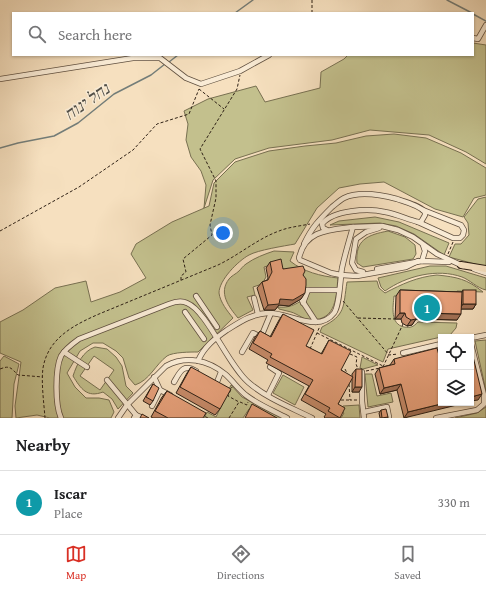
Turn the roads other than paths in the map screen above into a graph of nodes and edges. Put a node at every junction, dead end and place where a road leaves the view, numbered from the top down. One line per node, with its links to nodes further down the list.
1 (486, 25): 2 (street)
2 (474, 38)
3 (267, 56): 4 (street)
4 (0, 79)
5 (422, 210): 6 (street); 6 (street); 10 (street)
6 (418, 222): 9 (street)
7 (353, 227): 8 (street); 9 (street); 18 (street)
8 (387, 227): 11 (street); 16 (street)
9 (327, 230): 10 (street)
10 (304, 244): 18 (street)
11 (422, 245): 12 (street); 13 (street)
12 (420, 261): 13 (street); 16 (street); 18 (street)
13 (454, 263): 14 (street)
14 (461, 265): 15 (main road); 17 (street)
15 (486, 269)
16 (363, 272): 18 (street)
17 (486, 273)
18 (341, 275): 21 (street)
19 (302, 290): 20 (street)
20 (308, 290): 21 (street); 28 (street)
21 (339, 290): 28 (street)
22 (196, 296): 27 (street)
23 (254, 298): 26 (street)
24 (185, 312): 31 (street)
25 (271, 313): 26 (street); 28 (street); 38 (street)
26 (258, 314): 33 (street)
27 (214, 322): 29 (street); 30 (street)
28 (316, 322)
29 (208, 326): 31 (street); 33 (street); 37 (street)
30 (217, 327)
31 (198, 332): 35 (street)
32 (485, 336): 34 (street)
33 (216, 338): 41 (street); 52 (street)
34 (474, 338)
35 (204, 339)
36 (438, 345): 39 (street)
37 (64, 352): 42 (street); 59 (street)
38 (242, 352)
39 (403, 353)
40 (474, 356): 65 (street)
41 (198, 361): 45 (street); 47 (street)
42 (87, 367)
43 (270, 367): 52 (street)
44 (198, 372): 50 (street)
45 (221, 372): 48 (street); 62 (street)
46 (362, 372): 56 (street)
47 (154, 377): 51 (street); 54 (street)
48 (211, 378)
49 (107, 380): 54 (street)
50 (174, 382)
51 (160, 390): 53 (street); 55 (street)
52 (268, 395): 63 (street)
53 (173, 397)
54 (127, 405): 57 (street); 60 (street)
55 (152, 406)
56 (364, 412): 58 (street); 64 (street)
57 (135, 416): 61 (street)
58 (389, 417)
59 (61, 418)
60 (118, 418)
61 (142, 418)
62 (287, 418)
63 (312, 418)
64 (364, 418)
65 (436, 418)

